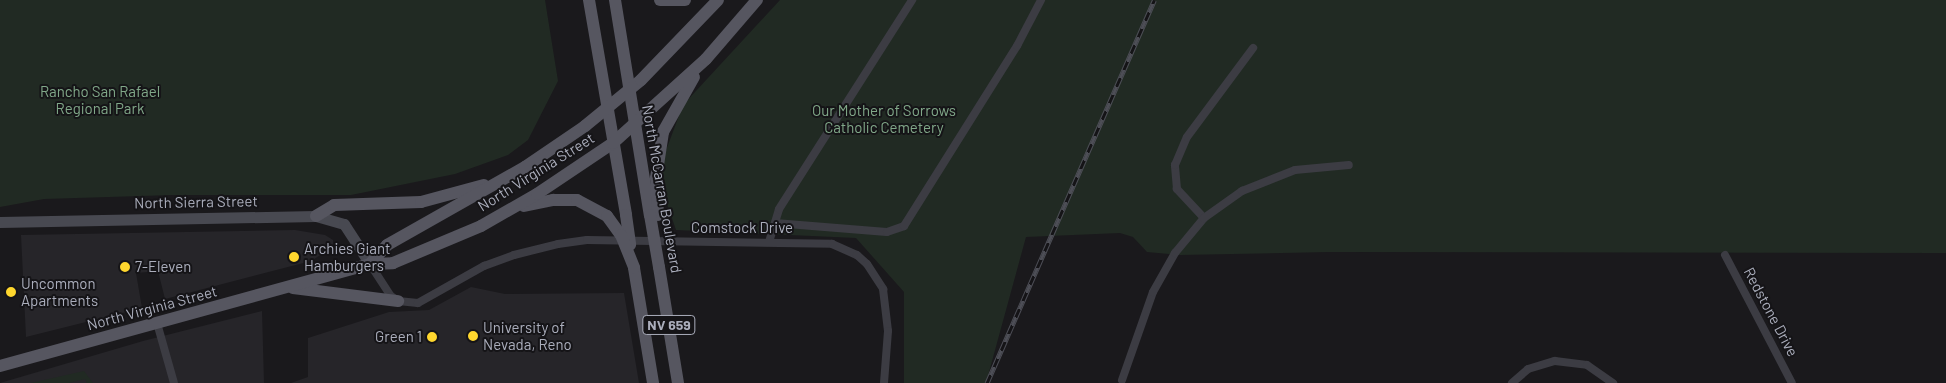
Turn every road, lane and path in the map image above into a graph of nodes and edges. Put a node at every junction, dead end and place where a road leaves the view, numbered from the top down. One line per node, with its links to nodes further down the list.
1 (589, 0): 12 (main road, NV 659)
2 (615, 0): 11 (main road, North McCarran Boulevard / NV 659)
3 (660, 0): 4 (main road)
4 (685, 0)
5 (718, 0): 11 (main road, North Virginia Street)
6 (757, 0): 10 (main road, North Virginia Street)
7 (912, 0): 22 (street)
8 (1042, 0): 22 (street)
9 (1253, 48): 20 (street)
10 (706, 58): 13 (main road, North Virginia Street); 18 (main road)
11 (629, 91): 12 (main road, North Virginia Street); 13 (main road, North McCarran Boulevard / NV 659)
12 (608, 108): 14 (main road, NV 659); 16 (main road, North Virginia Street)
13 (634, 124): 14 (main road, North Virginia Street); 18 (main road, North McCarran Boulevard / NV 659)
14 (613, 142): 17 (main road, North Virginia Street); 26 (main road, NV 659, bridge)
15 (1349, 165): 20 (street)
16 (501, 180): 19 (main road); 25 (main road, North Virginia Street)
17 (510, 210): 25 (main road, North Virginia Street); 26 (main road, bridge)
18 (654, 215): 34 (main road, North McCarran Boulevard / NV 659, bridge)
19 (316, 216): 21 (main road, North Sierra Street); 25 (main road, North Sierra Street)
20 (1204, 218): 31 (street)
21 (0, 222)
22 (775, 222): 23 (street)
23 (769, 242): 28 (street, Comstock Drive); 35 (street, Comstock Drive)
24 (1726, 255): 38 (street, Redstone Drive)
25 (370, 264): 27 (main road, North Virginia Street); 28 (street)
26 (634, 268): 33 (main road, NV 659)
27 (290, 287): 28 (main road); 29 (main road, North Virginia Street)
28 (398, 301)
29 (157, 323): 30 (main road, North Virginia Street); 32 (street)
30 (0, 366)
31 (1124, 382)
32 (174, 383)
33 (653, 383)
34 (678, 383)
35 (884, 383)
36 (1512, 383): 37 (street)
37 (1613, 383)
38 (1792, 383)

